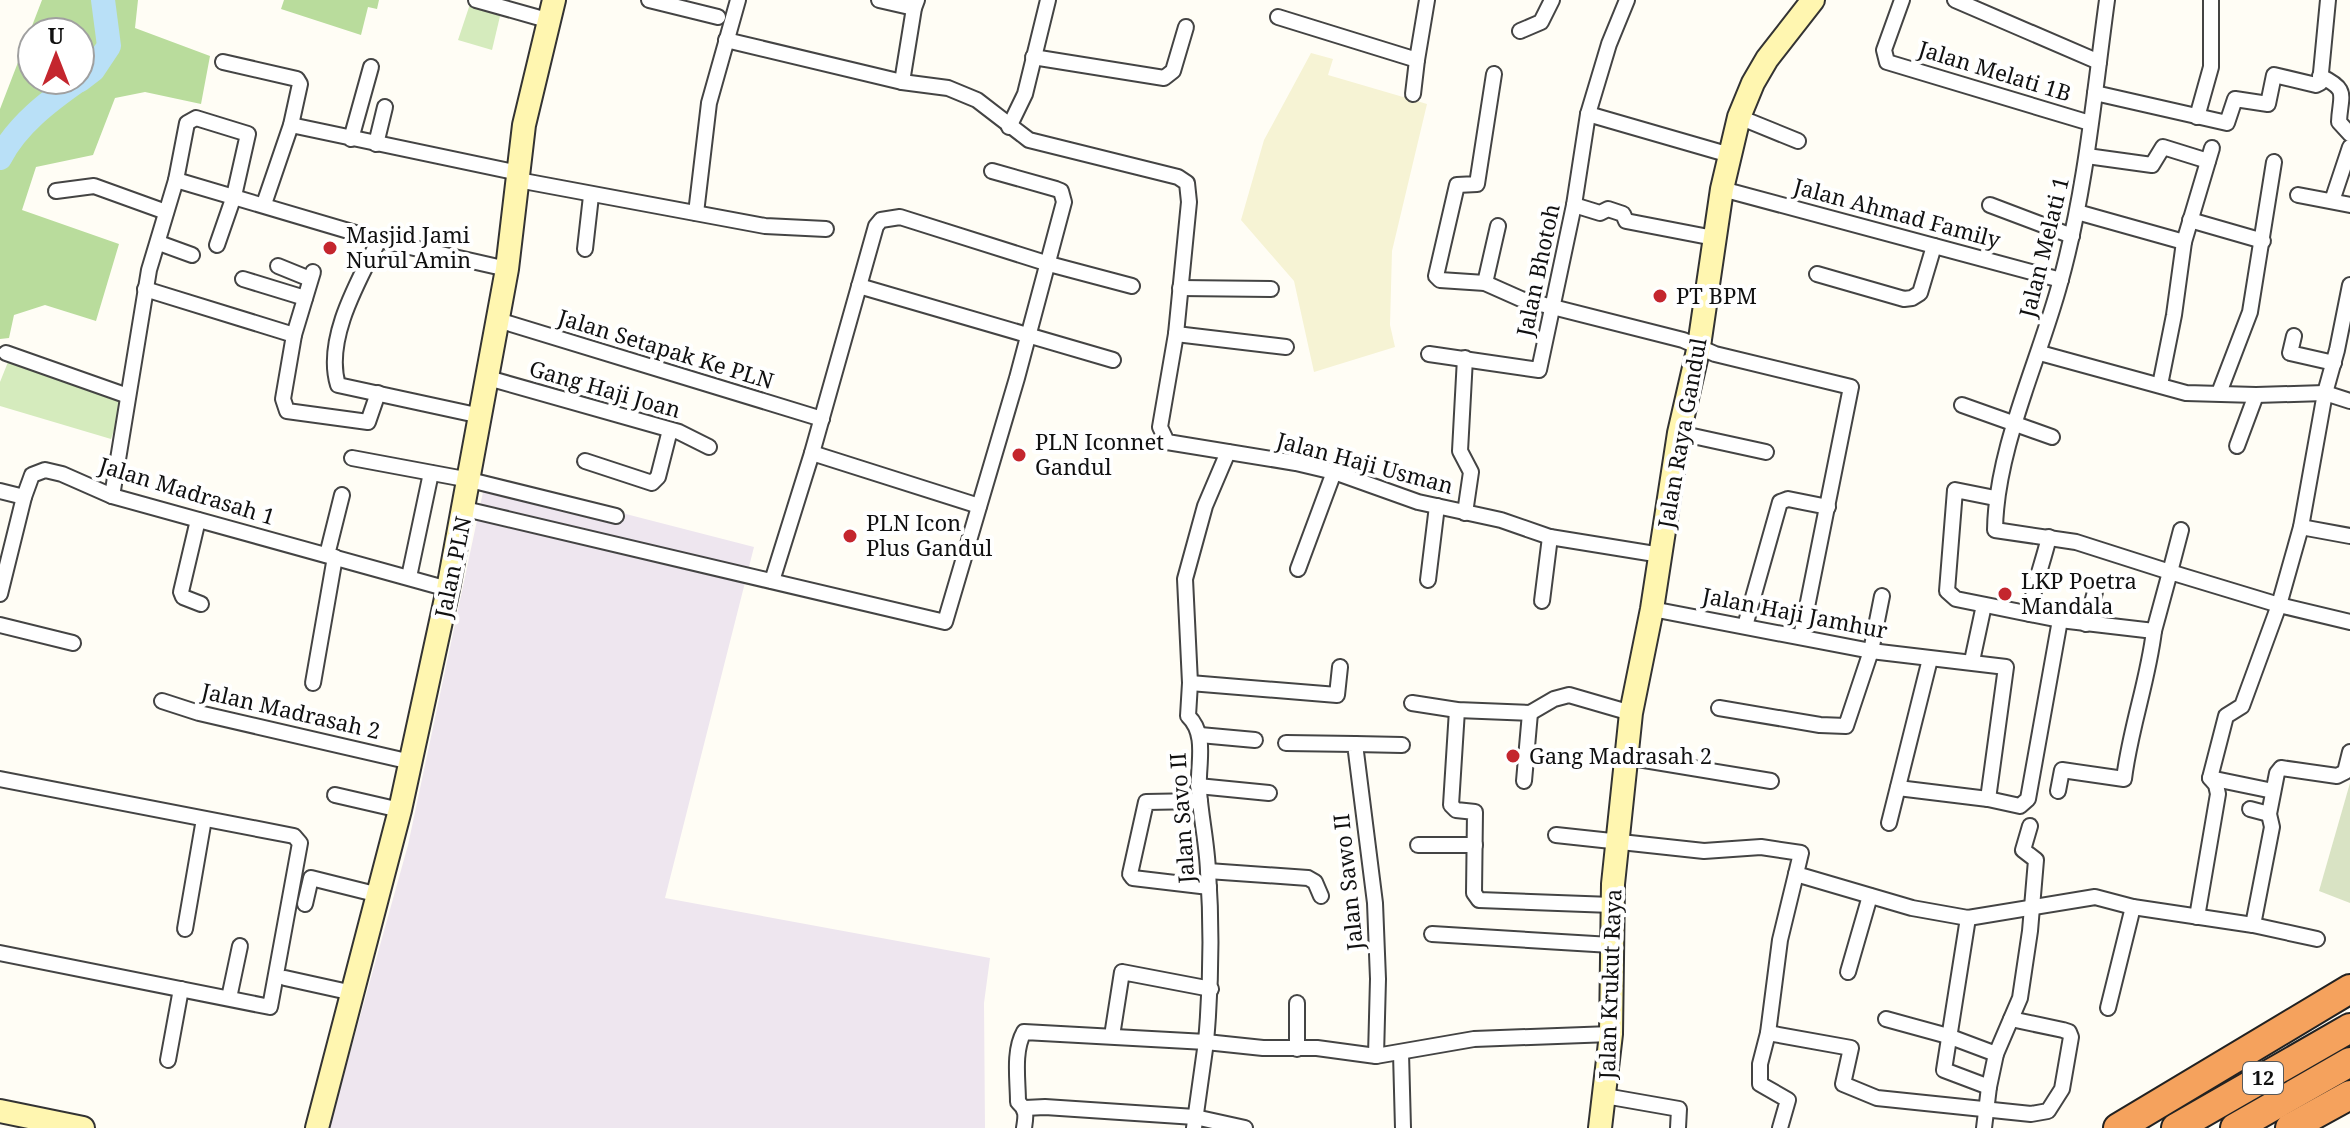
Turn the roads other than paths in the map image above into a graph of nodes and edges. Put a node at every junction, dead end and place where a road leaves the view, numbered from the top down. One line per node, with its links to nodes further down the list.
1 (476, 0): 16 (street)
2 (649, 0): 17 (street)
3 (738, 0): 21 (street)
4 (879, 0): 15 (street)
5 (1048, 0): 22 (street)
6 (1427, 0): 23 (street)
7 (1552, 0): 20 (street)
8 (1627, 0): 33 (street, Jalan Bhotoh)
9 (1813, 0): 34 (street, Jalan Raya Gandul)
10 (1902, 0): 36 (street, Jalan Melati 1B)
11 (1955, 0): 25 (street)
12 (2107, 0): 25 (street, Jalan Melati 1)
13 (2211, 0): 35 (street)
14 (2328, 0): 28 (street)
15 (915, 4): 29 (street)
16 (550, 10): 48 (street, Jalan PLN)
17 (718, 17)
18 (1278, 17): 23 (street)
19 (1186, 27): 22 (street)
20 (1520, 31)
21 (726, 40): 29 (street); 62 (street)
22 (1033, 57): 38 (street)
23 (1417, 60): 31 (street)
24 (223, 62): 37 (street)
25 (2099, 62): 30 (street, Jalan Melati 1)
26 (371, 67): 40 (street)
27 (1494, 74): 82 (street)
28 (2320, 76): 35 (street); 39 (street)
29 (902, 82): 38 (street)
30 (2095, 93): 35 (street); 36 (street, Jalan Melati 1)
31 (1413, 94)
32 (385, 107): 42 (street)
33 (1588, 114): 44 (street); 57 (street, Jalan Bhotoh)
34 (1739, 117): 41 (street); 44 (street, Jalan Raya Gandul)
35 (2197, 117)
36 (2090, 123): 45 (street, Jalan Melati 1)
37 (291, 125): 40 (street); 56 (street)
38 (1009, 127): 86 (street, Jalan Haji Usman)
39 (2350, 134)
40 (351, 139): 42 (street)
41 (1798, 141)
42 (376, 144): 48 (street)
43 (2350, 147): 55 (street)
44 (1730, 155): 50 (street, Jalan Raya Gandul)
45 (2087, 156): 61 (street, Jalan Melati 1); 63 (street)
46 (2274, 162): 69 (street)
47 (992, 171): 76 (street)
48 (518, 176): 54 (street); 78 (street, Jalan PLN)
49 (176, 180): 53 (street); 53 (street); 60 (street)
50 (1722, 189): 67 (street, Jalan Raya Gandul); 73 (street, Jalan Ahmad Family)
51 (56, 191): 60 (street)
52 (2298, 195): 55 (street)
53 (234, 196): 56 (street); 72 (street)
54 (591, 196): 62 (street); 74 (street)
55 (2332, 201): 59 (street)
56 (264, 204): 68 (street)
57 (1574, 205): 67 (street); 90 (street, Jalan Bhotoh)
58 (1990, 205): 66 (street)
59 (2350, 205)
60 (166, 212): 71 (street)
61 (2077, 212): 66 (street, Jalan Melati 1); 70 (street)
62 (696, 213): 65 (street)
63 (2190, 220): 69 (street); 70 (street)
64 (1498, 226): 82 (street)
65 (826, 229)
66 (2072, 236): 81 (street, Jalan Melati 1)
67 (1714, 238): 96 (street, Jalan Raya Gandul)
68 (379, 240): 78 (street); 106 (street)
69 (2263, 241): 107 (street)
70 (2184, 242): 105 (street)
71 (159, 243): 75 (street); 87 (street)
72 (217, 245)
73 (1934, 246): 79 (street); 81 (street, Jalan Ahmad Family)
74 (585, 249)
75 (192, 255)
76 (1049, 264): 84 (street); 85 (street); 94 (street)
77 (278, 266): 89 (street)
78 (507, 269): 91 (street, Jalan PLN)
79 (1817, 274)
80 (243, 279): 89 (street)
81 (2061, 280): 99 (street, Jalan Melati 1)
82 (1485, 283): 90 (street)
83 (2350, 285): 103 (street)
84 (859, 286): 94 (street); 114 (street)
85 (1132, 286)
86 (1180, 288): 88 (street); 92 (street, Jalan Haji Usman)
87 (145, 289): 93 (street); 110 (street)
88 (1271, 289)
89 (305, 298): 93 (street)
90 (1554, 307): 96 (street); 101 (street, Jalan Bhotoh)
91 (498, 320): 104 (street, Jalan PLN); 114 (street, Jalan Setapak Ke PLN)
92 (1176, 334): 97 (street); 121 (street, Jalan Haji Usman)
93 (294, 335): 106 (street)
94 (1028, 336): 102 (street); 134 (street)
95 (2294, 336): 103 (street)
96 (1699, 346): 117 (street, Jalan Raya Gandul); 136 (street)
97 (1286, 347)
98 (6, 353): 110 (street)
99 (2040, 353): 105 (street); 115 (street, Jalan Melati 1)
100 (1429, 354): 101 (street)
101 (1465, 358): 138 (street)
102 (1113, 360)
103 (2334, 363): 108 (street)
104 (488, 378): 113 (street, Jalan PLN); 116 (street, Gang Haji Joan)
105 (2160, 385): 107 (street)
106 (378, 393): 113 (street)
107 (2219, 393): 109 (street)
108 (2325, 393): 109 (street); 111 (street); 141 (street)
109 (2256, 395): 119 (street)
110 (128, 396): 131 (street)
111 (2350, 401)
112 (1962, 405): 115 (street)
113 (481, 416): 128 (street, Jalan PLN)
114 (822, 419): 123 (street)
115 (2015, 424): 118 (street); 133 (street, Jalan Melati 1)
116 (670, 430): 120 (street, Gang Haji Joan); 125 (street)
117 (1679, 433): 122 (street); 146 (street, Jalan Raya Gandul)
118 (2052, 437)
119 (2237, 446)
120 (709, 447)
121 (1228, 452): 126 (street, Jalan Haji Usman); 176 (street, Jalan Savo II)
122 (1766, 452)
123 (812, 453): 134 (street); 152 (street)
124 (352, 458): 127 (street)
125 (585, 461)
126 (1334, 472): 135 (street, Jalan Haji Usman); 148 (street)
127 (431, 473): 128 (street); 150 (street)
128 (470, 480): 137 (street, Jalan PLN); 139 (street)
129 (0, 491): 132 (street)
130 (342, 495): 147 (street)
131 (112, 496): 132 (street, Jalan Madrasah 1); 140 (street, Jalan Madrasah 1)
132 (24, 497): 155 (street, Jalan Madrasah 1)
133 (1995, 498): 145 (street); 159 (street)
134 (979, 506): 152 (street)
135 (1437, 506): 138 (street, Jalan Haji Usman); 151 (street)
136 (1828, 507): 167 (street); 169 (street)
137 (465, 509): 152 (street); 153 (street, Jalan PLN)
138 (1465, 513): 144 (street, Jalan Haji Usman)
139 (616, 516)
140 (198, 520): 147 (street, Jalan Madrasah 1); 158 (street)
141 (2301, 527): 143 (street); 160 (street)
142 (2181, 530): 149 (street)
143 (2350, 536)
144 (1550, 537): 146 (street, Jalan Haji Usman); 157 (street)
145 (2049, 537): 149 (street); 162 (street)
146 (1661, 555): 161 (street, Jalan Raya Gandul)
147 (331, 556): 150 (street, Jalan Madrasah 1); 175 (street)
148 (1298, 569)
149 (2170, 572): 160 (street); 168 (street)
150 (409, 577): 153 (street, Jalan Madrasah 1)
151 (1428, 580)
152 (772, 581)
153 (448, 589): 190 (street, Jalan PLN)
154 (2095, 592): 165 (street)
155 (0, 594)
156 (1882, 596): 171 (street)
157 (1542, 601)
158 (201, 604)
159 (1984, 605): 162 (street); 173 (street)
160 (2279, 605): 164 (street); 191 (street)
161 (1652, 609): 167 (street, Jalan Haji Jamhur); 182 (street, Jalan Raya Gandul)
162 (2030, 614): 163 (street)
163 (2060, 620): 165 (street); 201 (street)
164 (2350, 622)
165 (2086, 624): 168 (street)
166 (0, 625): 170 (street)
167 (1745, 626): 169 (street, Jalan Haji Jamhur)
168 (2154, 631): 196 (street)
169 (1801, 637): 171 (street, Jalan Haji Jamhur)
170 (73, 643)
171 (1871, 651): 172 (street, Jalan Haji Jamhur); 179 (street)
172 (1930, 659): 173 (street, Jalan Haji Jamhur); 195 (street)
173 (1972, 661): 201 (street, Jalan Haji Jamhur)
174 (1340, 667): 176 (street)
175 (313, 683)
176 (1190, 683): 183 (street, Jalan Savo II)
177 (162, 701): 190 (street, Jalan Madrasah 2)
178 (1412, 703): 180 (street)
179 (1719, 708)
180 (1457, 710): 181 (street); 211 (street)
181 (1530, 713): 182 (street); 193 (street)
182 (1631, 713): 189 (street, Jalan Raya Gandul)
183 (1200, 735): 184 (street); 199 (street, Jalan Savo II)
184 (1255, 740)
185 (1286, 743): 186 (street)
186 (1355, 744): 187 (street); 251 (street, Jalan Sawo II)
187 (1402, 745)
188 (2350, 752): 197 (street)
189 (1626, 757): 194 (street); 209 (street, Jalan Raya Gandul)
190 (411, 762): 203 (street, Jalan PLN)
191 (2210, 778): 197 (street); 222 (street)
192 (0, 779): 205 (street)
193 (1524, 781)
194 (1771, 781)
195 (1898, 788): 201 (street); 206 (street)
196 (2058, 791)
197 (2273, 791): 204 (street)
198 (1269, 793): 199 (street)
199 (1199, 794): 212 (street, Jalan Savo II); 214 (street)
200 (335, 795): 203 (street)
201 (1988, 799)
202 (2250, 809): 204 (street)
203 (400, 810): 215 (street, Jalan PLN)
204 (2269, 814): 224 (street)
205 (204, 819): 225 (street); 237 (street)
206 (1889, 823)
207 (2030, 826): 220 (street)
208 (1556, 835): 209 (street)
209 (1617, 840): 213 (street); 219 (street, Jalan Krukut Raya)
210 (1418, 845): 211 (street)
211 (1475, 845): 219 (street)
212 (1208, 871): 214 (street, Jalan Savo II); 216 (street)
213 (1796, 874): 217 (street); 243 (street)
214 (1209, 887): 234 (street, Jalan Savo II)
215 (379, 895): 218 (street); 236 (street, Jalan PLN)
216 (1321, 896)
217 (1870, 896): 223 (street); 231 (street)
218 (305, 904)
219 (1612, 905): 228 (street, Jalan Krukut Raya)
220 (2031, 907): 221 (street); 223 (street); 241 (street)
221 (2133, 907): 222 (street); 239 (street)
222 (2197, 917): 224 (street)
223 (1968, 918): 246 (street)
224 (2253, 925): 227 (street)
225 (185, 929)
226 (1432, 934): 228 (street)
227 (2317, 939)
228 (1611, 945): 244 (street, Jalan Krukut Raya)
229 (240, 946): 237 (street)
230 (0, 953): 233 (street)
231 (1848, 972)
232 (285, 978): 236 (street)
233 (181, 989): 237 (street); 252 (street)
234 (1211, 989): 245 (street); 247 (street, Jalan Savo II)
235 (2350, 989): 270 (highway)
236 (353, 993): 262 (street, Jalan PLN)
237 (229, 998)
238 (1297, 1003): 248 (street)
239 (2108, 1008)
240 (1886, 1019): 246 (street)
241 (2011, 1019): 250 (street); 258 (street)
242 (2350, 1028): 271 (highway, 12)
243 (1768, 1033): 258 (street); 268 (street)
244 (1611, 1034): 249 (street); 256 (street, Jalan Krukut Raya)
245 (1112, 1036): 247 (street); 257 (street)
246 (1948, 1036): 250 (street); 254 (street)
247 (1202, 1042): 248 (street); 260 (street, Jalan Savo II)
248 (1297, 1049): 251 (street)
249 (1401, 1053): 251 (street); 265 (street)
250 (1996, 1054): 254 (street)
251 (1376, 1056)
252 (168, 1060)
253 (2350, 1062): 272 (highway, 12)
254 (1989, 1087): 258 (street)
255 (2350, 1095): 273 (highway)
256 (1605, 1096): 266 (street, Jalan Krukut Raya); 267 (street)
257 (1025, 1108): 260 (street); 263 (street)
258 (1984, 1109): 269 (street)
259 (0, 1111): 261 (street)
260 (1195, 1122): 264 (street)
261 (83, 1128)
262 (317, 1128)
263 (1024, 1128)
264 (1245, 1128)
265 (1403, 1128)
266 (1600, 1128)
267 (1678, 1128)
268 (1780, 1128)
269 (1984, 1128)
270 (2118, 1128)
271 (2176, 1128)
272 (2235, 1128)
273 (2290, 1128)

